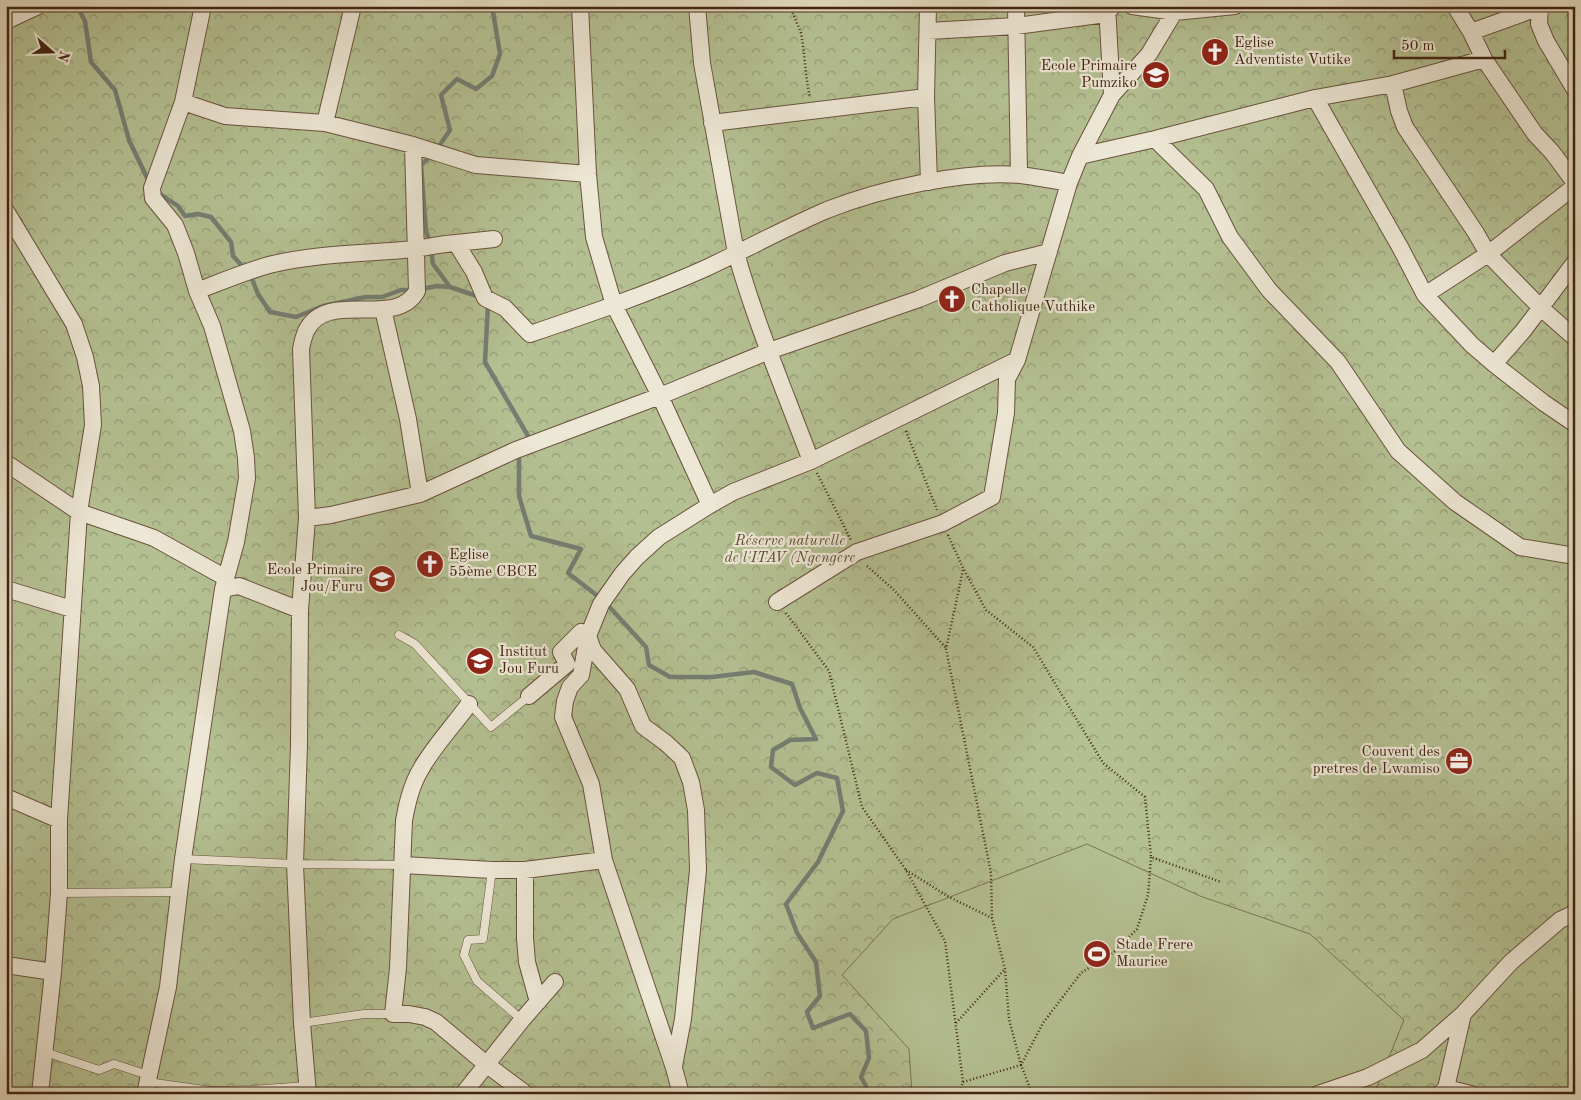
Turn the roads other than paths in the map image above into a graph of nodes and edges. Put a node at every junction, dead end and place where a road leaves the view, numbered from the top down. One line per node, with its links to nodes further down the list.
1 (38, 6): 14 (street)
2 (203, 6): 24 (street)
3 (353, 6): 25 (street)
4 (580, 6): 30 (street)
5 (697, 6): 26 (street)
6 (928, 6): 16 (street)
7 (1016, 6): 15 (street)
8 (1132, 6): 13 (street)
9 (1235, 6): 13 (street)
10 (1455, 6): 17 (street)
11 (1541, 7): 17 (street); 20 (street)
12 (1109, 9): 15 (street); 21 (street)
13 (1176, 9): 21 (street)
14 (6, 21)
15 (1016, 26): 16 (street); 31 (street)
16 (928, 31): 22 (street)
17 (1471, 32): 18 (street)
18 (1484, 59): 19 (street); 34 (street)
19 (1393, 84): 23 (street); 41 (street)
20 (1575, 90)
21 (1112, 95): 29 (street)
22 (926, 96): 26 (street); 32 (street)
23 (1315, 98): 27 (street); 44 (street)
24 (184, 102): 25 (street); 43 (street)
25 (325, 123): 28 (street)
26 (712, 123): 40 (street)
27 (1155, 139): 29 (street); 60 (street)
28 (413, 145): 30 (street); 38 (street)
29 (1080, 156): 33 (street)
30 (588, 174): 45 (street)
31 (1018, 175): 32 (street); 33 (street)
32 (929, 182): 40 (street)
33 (1069, 183): 39 (street)
34 (1575, 185): 41 (street)
35 (6, 211): 58 (street)
36 (494, 240): 37 (street)
37 (456, 243): 38 (street); 45 (street)
38 (416, 248): 43 (street); 47 (street)
39 (1049, 252): 49 (street); 50 (street)
40 (736, 253): 45 (street); 49 (street)
41 (1488, 254): 44 (street); 46 (street)
42 (1575, 262): 46 (street)
43 (197, 291): 62 (street)
44 (1425, 295): 51 (street)
45 (614, 305): 52 (street)
46 (1541, 308): 48 (street); 51 (street)
47 (383, 309): 56 (street); 59 (street)
48 (1575, 338)
49 (769, 352): 52 (street); 54 (street)
50 (1017, 360): 54 (street); 63 (street)
51 (1494, 364): 53 (street)
52 (660, 396): 56 (street); 57 (street)
53 (1575, 424)
54 (811, 461): 57 (street)
55 (6, 463): 58 (street)
56 (420, 494): 59 (street)
57 (710, 505): 67 (street)
58 (79, 512): 62 (street); 64 (street)
59 (306, 518): 65 (street)
60 (1575, 556)
61 (6, 589): 64 (street)
62 (223, 589): 65 (street); 72 (street)
63 (777, 602)
64 (72, 609): 71 (street)
65 (300, 610): 74 (street)
66 (399, 635): 69 (lane)
67 (588, 636): 68 (street); 73 (street); 91 (street)
68 (529, 696): 69 (lane)
69 (469, 704): 75 (street)
70 (6, 797): 71 (street)
71 (59, 820): 79 (street)
72 (183, 859): 74 (lane); 78 (street)
73 (604, 860): 77 (street); 91 (street)
74 (295, 864): 75 (lane); 88 (street)
75 (403, 865): 76 (street); 85 (street)
76 (492, 870): 77 (street); 87 (lane)
77 (525, 870): 84 (street)
78 (178, 892): 79 (lane); 92 (street)
79 (59, 893): 82 (street)
80 (1575, 913): 86 (street)
81 (6, 965): 82 (street)
82 (53, 972): 89 (street)
83 (555, 982): 84 (street)
84 (538, 1002): 87 (street)
85 (393, 1014): 88 (lane); 90 (street)
86 (1463, 1014): 94 (street); 99 (street)
87 (522, 1020): 90 (street)
88 (302, 1022): 93 (street)
89 (44, 1052): 92 (lane); 95 (street)
90 (486, 1064): 96 (street); 97 (street)
91 (674, 1068): 98 (street)
92 (147, 1088): 93 (lane)
93 (307, 1090)
94 (1443, 1091): 100 (street)
95 (40, 1094)
96 (463, 1094)
97 (526, 1094)
98 (681, 1094)
99 (1318, 1094)
100 (1470, 1094)

